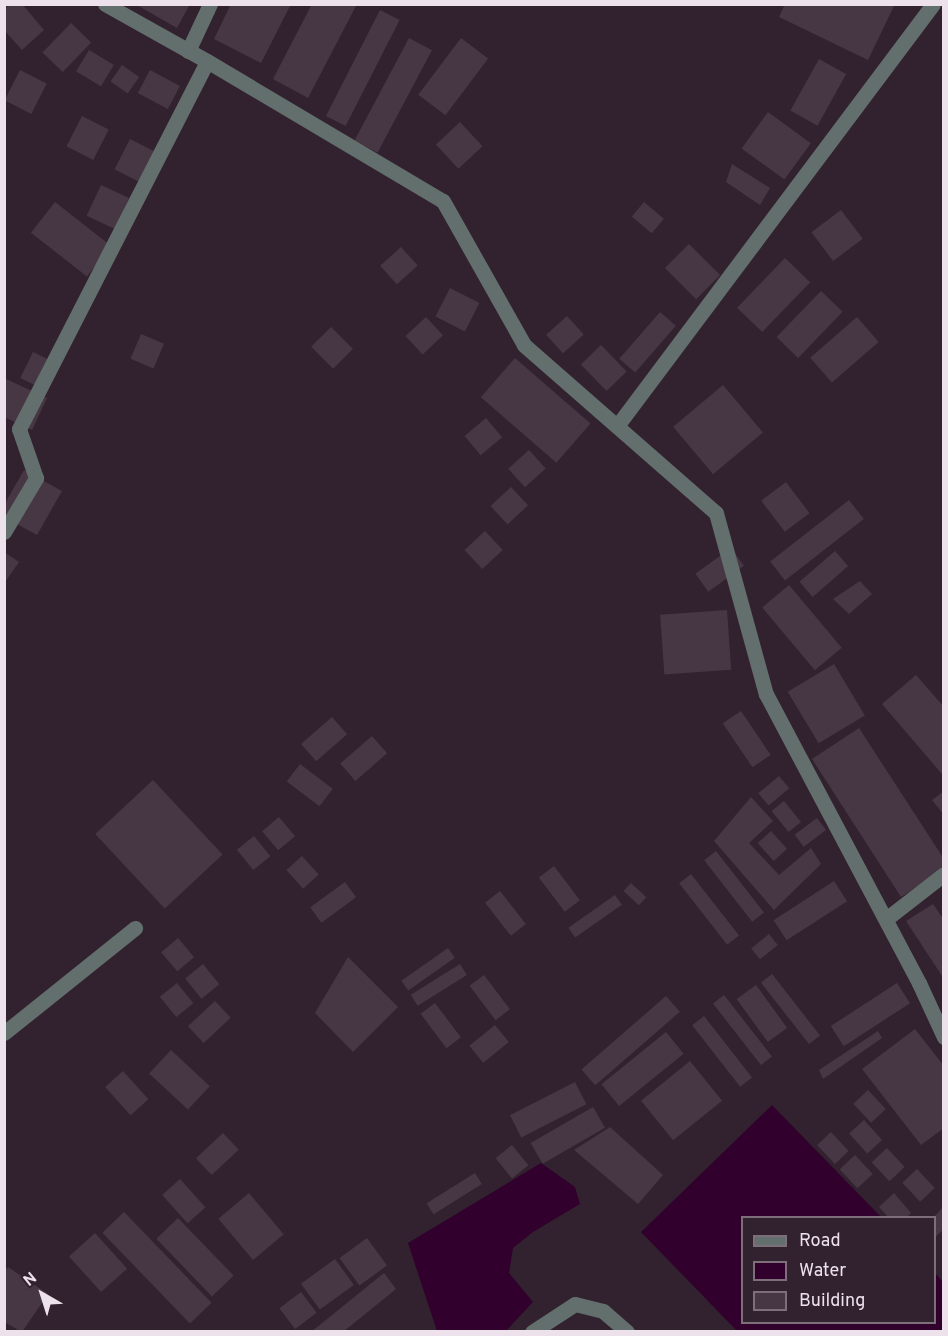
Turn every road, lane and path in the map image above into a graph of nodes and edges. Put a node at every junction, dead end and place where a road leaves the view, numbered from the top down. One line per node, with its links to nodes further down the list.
1 (105, 4): 4 (street)
2 (210, 4): 4 (street)
3 (933, 4): 6 (street)
4 (188, 51): 5 (street)
5 (207, 61): 6 (street); 7 (street)
6 (617, 426): 9 (street)
7 (4, 532)
8 (944, 874): 9 (street)
9 (886, 919): 12 (street)
10 (135, 928): 11 (street)
11 (4, 1033)
12 (944, 1037)
13 (531, 1332): 14 (street)
14 (627, 1332)

